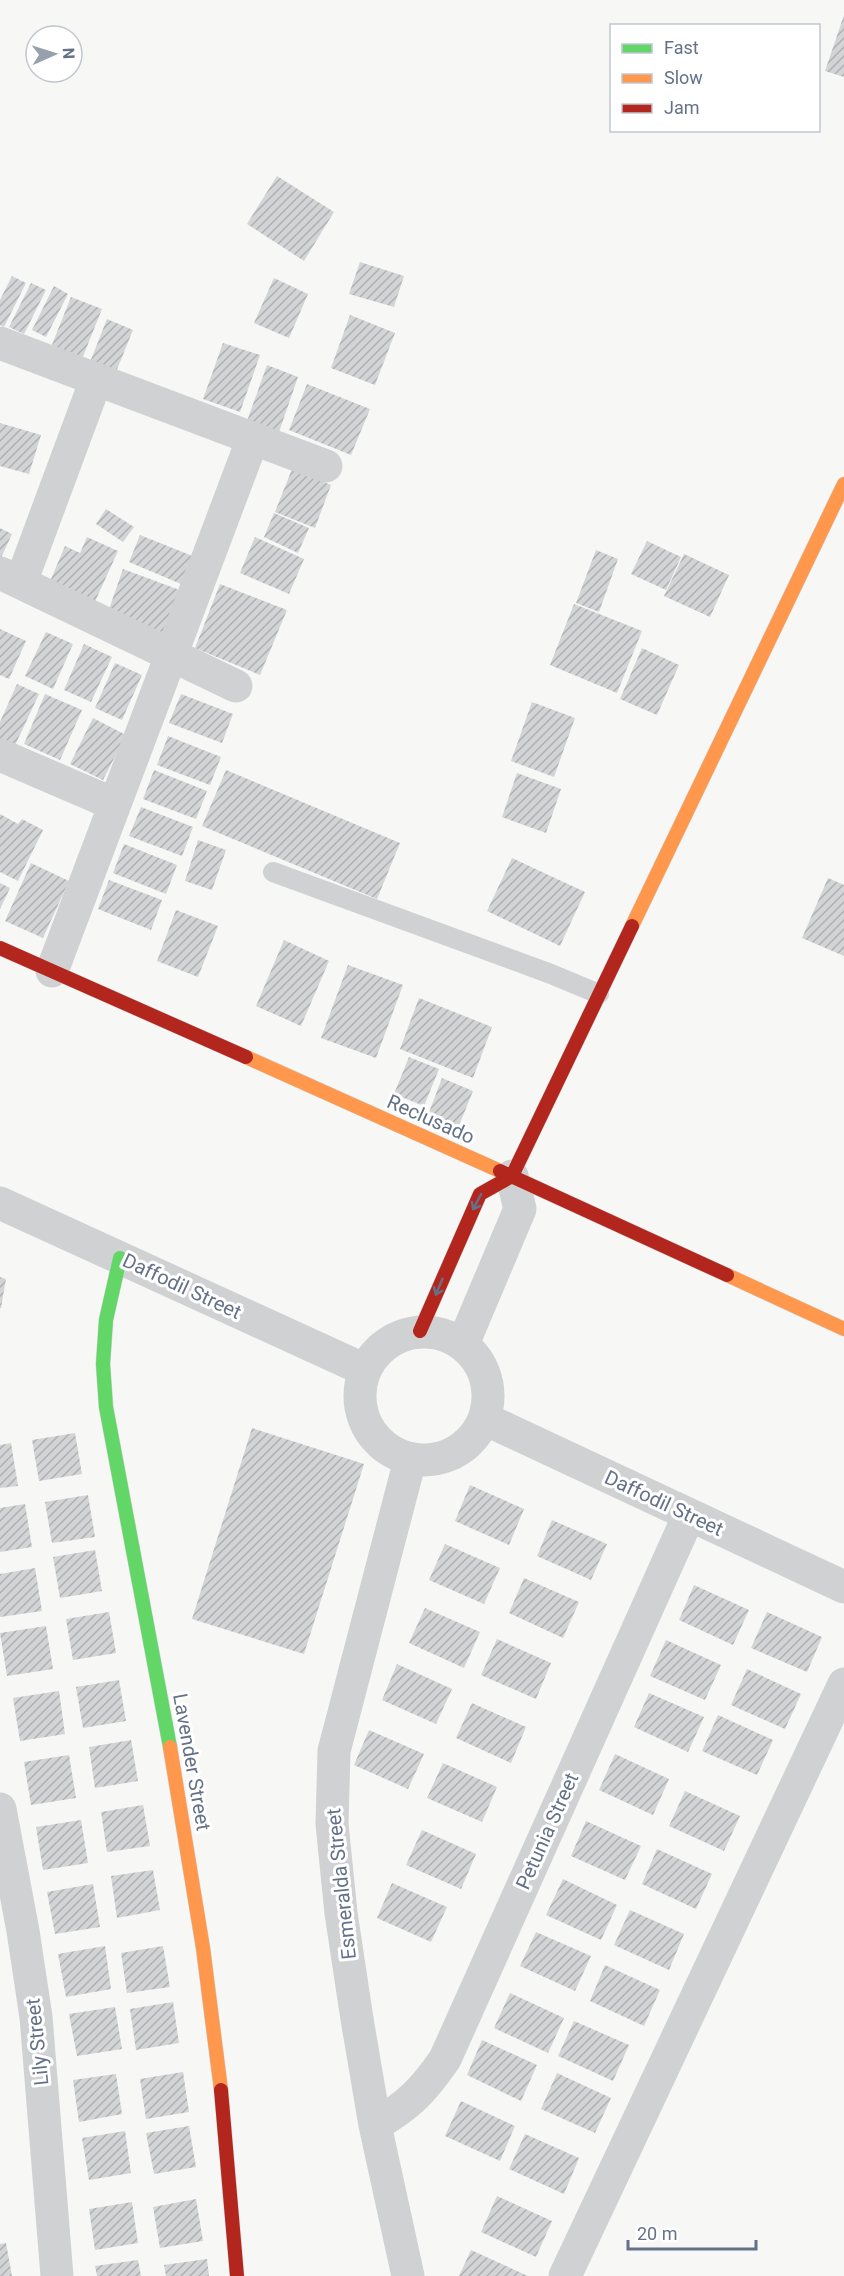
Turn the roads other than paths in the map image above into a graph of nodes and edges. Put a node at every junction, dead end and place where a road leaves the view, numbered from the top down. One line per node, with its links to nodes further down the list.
1 (0, 343): 2 (street)
2 (96, 380): 3 (street); 6 (street)
3 (253, 438): 4 (street); 7 (street)
4 (326, 466)
5 (844, 484): 14 (street)
6 (10, 578): 7 (street)
7 (171, 655): 8 (street); 10 (street)
8 (236, 686)
9 (0, 755): 10 (street)
10 (114, 804): 13 (street)
11 (273, 872): 14 (lane)
12 (0, 948): 13 (street, Reclusado)
13 (52, 971): 15 (street, Reclusado)
14 (599, 994): 15 (street)
15 (512, 1176): 18 (street, Reclusado); 19 (street, one-way to 19); 20 (street)
16 (0, 1203): 17 (street, Daffodil Street)
17 (120, 1258): 21 (street, Daffodil Street); 30 (street, Lavender Street)
18 (844, 1329)
19 (420, 1331): 20 (street); 21 (street)
20 (463, 1344): 22 (street)
21 (365, 1370): 23 (street)
22 (485, 1419): 23 (street); 24 (street, Daffodil Street)
23 (410, 1460): 28 (street, Esmeralda Street)
24 (688, 1515): 25 (street, Daffodil Street); 28 (street, Petunia Street)
25 (844, 1587)
26 (844, 1684): 32 (street)
27 (0, 1809): 29 (street, Lily Street)
28 (375, 2125): 31 (street, Esmeralda Street)
29 (57, 2276)
30 (237, 2276)
31 (408, 2276)
32 (565, 2276)

